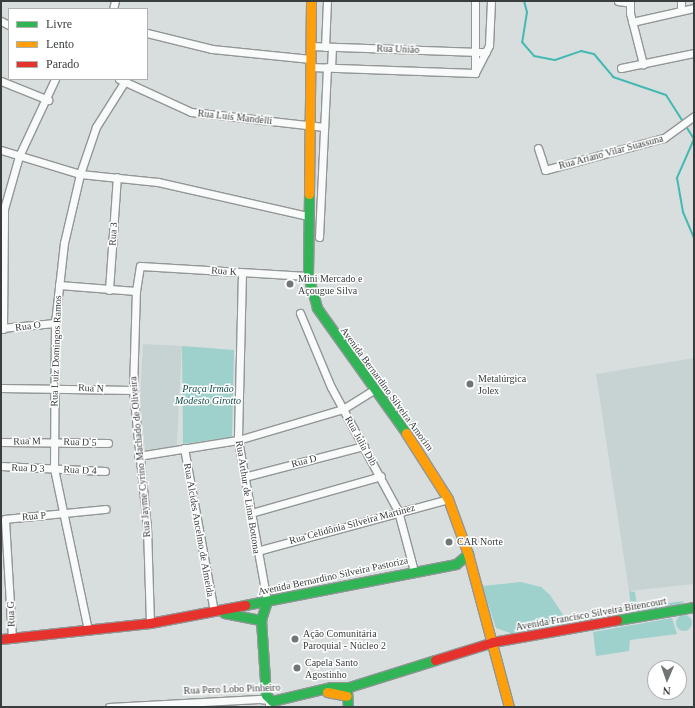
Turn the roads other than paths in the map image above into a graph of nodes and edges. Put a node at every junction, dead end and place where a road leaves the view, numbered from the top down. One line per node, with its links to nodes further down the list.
1 (311, 1): 12 (main road, Avenida Bernardino Silveira Amorim)
2 (327, 1): 13 (street)
3 (475, 1): 14 (street)
4 (491, 1): 15 (street)
5 (618, 1): 7 (street)
6 (680, 1): 9 (street)
7 (630, 2): 10 (street)
8 (694, 8): 9 (street)
9 (681, 9): 10 (street)
10 (632, 22): 18 (street)
11 (148, 33): 17 (street, Rua União)
12 (310, 46): 13 (street, Rua União); 17 (main road, Avenida Bernardino Silveira Amorim)
13 (329, 47): 14 (street, Rua União); 19 (street)
14 (475, 52): 15 (street, Rua União); 21 (street)
15 (486, 52): 21 (street)
16 (694, 53): 18 (street)
17 (310, 63): 19 (street, Rua União); 27 (main road, Avenida Bernardino Silveira Amorim)
18 (644, 64): 20 (street)
19 (329, 67): 21 (street, Rua União); 28 (street)
20 (621, 68)
21 (475, 73)
22 (55, 80): 25 (street)
23 (122, 80): 27 (street, Rua Luís Mandelli); 32 (street, Rua Luiz Domingos Ramos)
24 (1, 81): 25 (street)
25 (48, 100): 31 (street)
26 (694, 116): 29 (street, Rua Ariano Vilar Suassuna)
27 (309, 125): 28 (street, Rua Luís Mandelli); 34 (main road, Avenida Bernardino Silveira Amorim)
28 (324, 127): 35 (street)
29 (538, 148)
30 (1, 150): 31 (street)
31 (19, 156): 32 (street); 44 (street)
32 (80, 174): 33 (street); 39 (street, Rua Luiz Domingos Ramos)
33 (117, 177): 34 (street); 40 (street, Rua 3)
34 (308, 216): 38 (main road, Avenida Bernardino Silveira Amorim)
35 (319, 237)
36 (140, 266): 37 (street, Rua K); 41 (street, Rua Jayme Cyrino Machado de Oliveira)
37 (242, 272): 38 (street, Rua K); 50 (street, Rua Arthur de Lima Bottona)
38 (308, 276): 48 (main road, Avenida Bernardino Silveira Amorim)
39 (59, 285): 40 (street); 43 (street, Rua Luiz Domingos Ramos)
40 (109, 290): 41 (street)
41 (136, 291): 47 (street, Rua Jayme Cyrino Machado de Oliveira)
42 (300, 313): 49 (street, Rua Julia Dib)
43 (55, 323): 44 (street, Rua O); 45 (street, Rua Luiz Domingos Ramos)
44 (2, 329)
45 (55, 386): 46 (street, Rua N); 47 (street, Rua N); 51 (street, Rua Luiz Domingos Ramos)
46 (1, 388)
47 (133, 390): 56 (street, Rua Jayme Cyrino Machado de Oliveira)
48 (373, 390): 49 (street); 62 (main road, Avenida Bernardino Silveira Amorim)
49 (344, 408): 50 (street); 54 (street, Rua Julia Dib)
50 (238, 440): 55 (street); 61 (street, Rua Arthur de Lima Bottona)
51 (53, 441): 52 (street, Rua M); 53 (street, Rua D 5); 58 (street, Rua Luiz Domingos Ramos)
52 (1, 442)
53 (108, 442)
54 (364, 446): 60 (street, Rua Julia Dib); 61 (street, Rua D)
55 (184, 448): 56 (street); 75 (street, Rua Alcides Ancelmo de Almeida)
56 (138, 456): 77 (street, Rua Jayme Cyrino Machado de Oliveira)
57 (1, 466): 58 (street, Rua D 3)
58 (54, 468): 59 (street, Rua D 4); 66 (street, Rua Luiz Domingos Ramos)
59 (106, 471)
60 (381, 476): 64 (street, Rua Julia Dib); 65 (street)
61 (244, 477): 65 (street, Rua Arthur de Lima Bottona)
62 (448, 499): 64 (street, Rua Celidônia Silveira Martinez); 69 (main road, Avenida Bernardino Silveira Amorim)
63 (106, 510): 66 (street, Rua P)
64 (398, 511): 68 (street, Rua Celidônia Silveira Martinez); 71 (street, Rua Julia Dib)
65 (250, 513): 68 (street, Rua Arthur de Lima Bottona)
66 (63, 514): 67 (street, Rua P); 78 (street, Rua Luiz Domingos Ramos)
67 (5, 519): 79 (street, Rua G)
68 (257, 551): 73 (street, Rua Arthur de Lima Bottona)
69 (468, 554): 70 (main road); 72 (main road, Avenida Bernardino Silveira Amorim)
70 (456, 564): 71 (main road, Avenida Bernardino Silveira Pastoriza); 72 (main road)
71 (414, 571): 73 (main road, Avenida Bernardino Silveira Pastoriza)
72 (473, 575): 81 (main road, Avenida Bernardino Silveira Amorim)
73 (267, 601): 75 (main road, Avenida Bernardino Silveira Pastoriza); 76 (main road)
74 (694, 607): 81 (main road, Avenida Francisco Silveira Bitencourt)
75 (214, 612): 76 (main road, Avenida Bernardino Silveira Pastoriza); 77 (main road, Avenida Bernardino Silveira Pastoriza)
76 (261, 620): 83 (main road)
77 (150, 623): 78 (main road, Avenida Bernardino Silveira Pastoriza)
78 (88, 630): 79 (main road, Avenida Bernardino Silveira Pastoriza)
79 (12, 638): 80 (main road, Avenida Bernardino Silveira Pastoriza)
80 (1, 639)
81 (493, 642): 82 (main road, Rua Pero Lobo Pinheiro); 86 (main road, Avenida Bernardino Silveira Amorim)
82 (348, 691): 83 (main road, Rua Pero Lobo Pinheiro); 85 (main road)
83 (269, 703): 84 (street, Rua Pero Lobo Pinheiro)
84 (109, 707)
85 (348, 707)
86 (509, 707)

